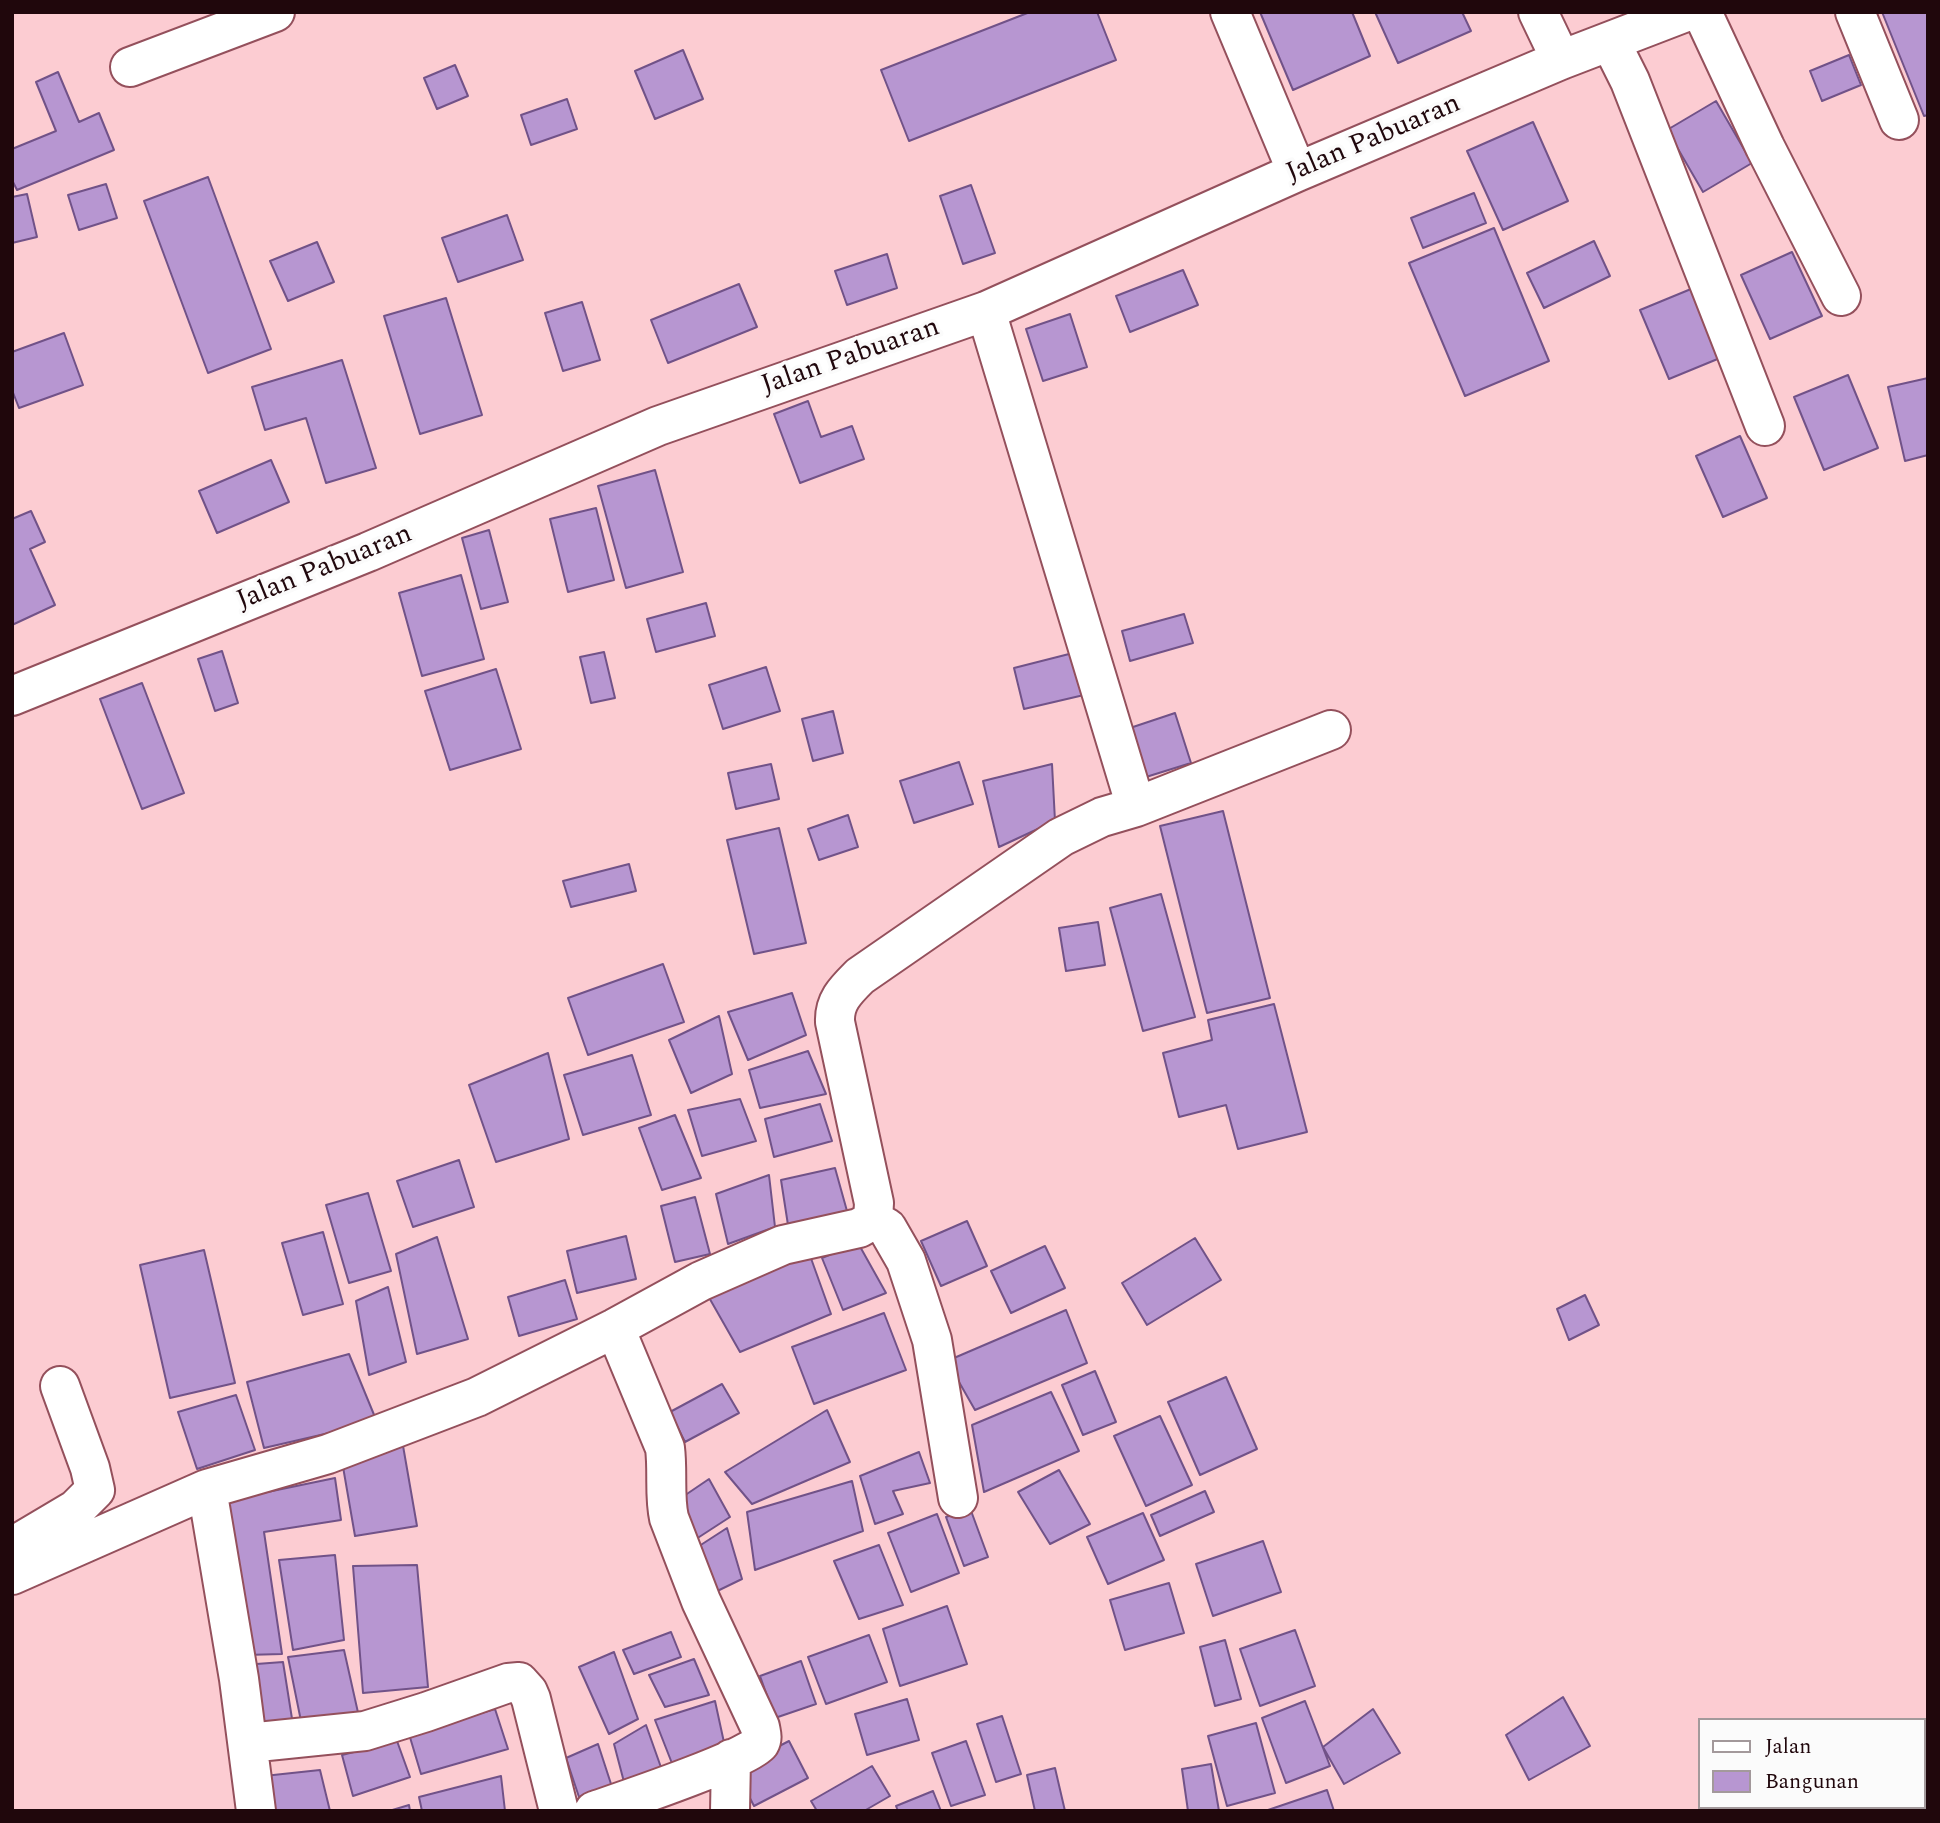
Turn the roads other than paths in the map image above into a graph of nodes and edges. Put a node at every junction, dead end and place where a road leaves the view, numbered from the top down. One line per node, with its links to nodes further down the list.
1 (275, 12): 9 (street)
2 (1230, 12): 11 (street)
3 (1538, 12): 8 (street)
4 (1686, 12): 7 (street, Jalan Pabuaran)
5 (1702, 12): 12 (street)
6 (1856, 12): 10 (street)
7 (1611, 43): 8 (street, Jalan Pabuaran); 14 (street)
8 (1561, 60): 11 (street, Jalan Pabuaran)
9 (130, 67)
10 (1899, 120)
11 (1297, 172): 13 (street, Jalan Pabuaran)
12 (1841, 296)
13 (986, 310): 15 (street, Jalan Pabuaran); 17 (street)
14 (1765, 426)
15 (12, 696)
16 (1331, 730): 17 (street)
17 (1136, 807): 18 (street)
18 (873, 1220): 19 (street); 22 (street)
19 (615, 1328): 21 (street); 26 (street)
20 (60, 1386): 23 (street)
21 (207, 1489): 24 (street); 25 (street)
22 (958, 1498)
23 (12, 1546)
24 (12, 1575)
25 (248, 1743): 27 (street); 28 (street)
26 (731, 1759): 29 (street); 30 (street)
27 (256, 1811)
28 (559, 1811)
29 (594, 1811)
30 (730, 1811)

